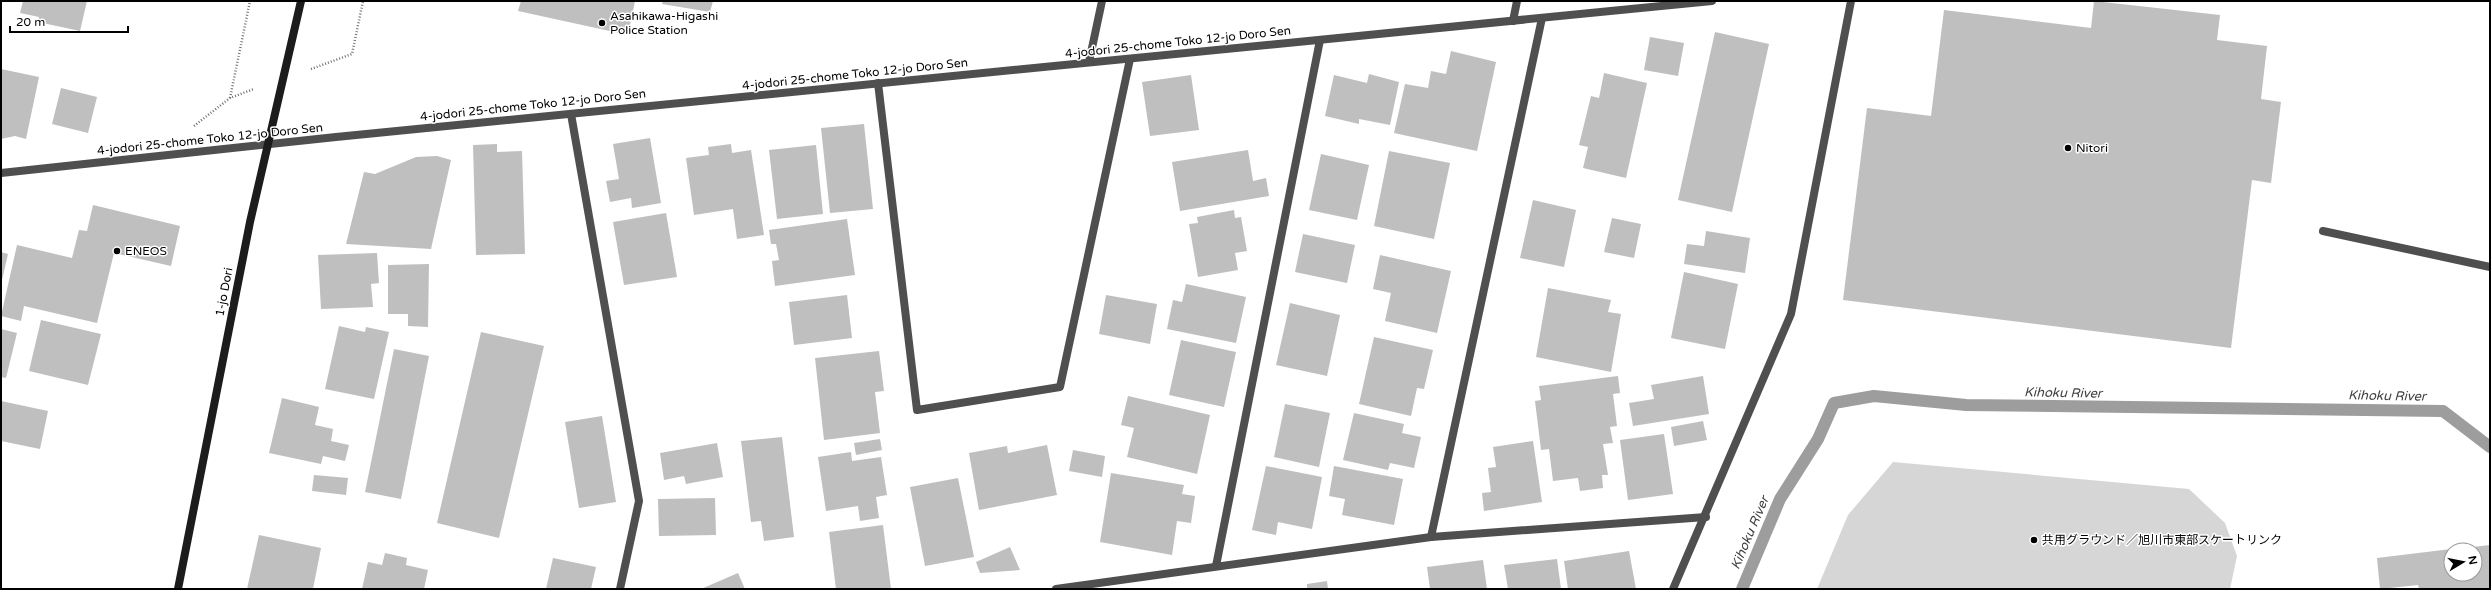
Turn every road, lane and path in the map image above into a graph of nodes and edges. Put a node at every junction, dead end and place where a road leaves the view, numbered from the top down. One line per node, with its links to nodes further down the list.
1 (250, 1): 17 (path)
2 (301, 1): 16 (main road, 1-jo Dori)
3 (363, 1): 11 (path)
4 (1102, 1): 13 (street)
5 (1517, 1): 9 (street)
6 (1712, 1): 8 (street, 4-jodori 25-chome Toko 12-jo Doro Sen)
7 (1851, 1): 21 (street)
8 (1542, 18): 9 (street, 4-jodori 25-chome Toko 12-jo Doro Sen); 22 (street)
9 (1513, 21): 10 (street, 4-jodori 25-chome Toko 12-jo Doro Sen)
10 (1320, 40): 12 (street, 4-jodori 25-chome Toko 12-jo Doro Sen); 23 (street)
11 (352, 54)
12 (1130, 59): 13 (street, 4-jodori 25-chome Toko 12-jo Doro Sen); 14 (street)
13 (1090, 62): 14 (street, 4-jodori 25-chome Toko 12-jo Doro Sen)
14 (878, 83): 15 (street, 4-jodori 25-chome Toko 12-jo Doro Sen)
15 (571, 114): 16 (street, 4-jodori 25-chome Toko 12-jo Doro Sen); 25 (street)
16 (269, 144): 17 (street, 4-jodori 25-chome Toko 12-jo Doro Sen); 24 (main road, 1-jo Dori)
17 (188, 155): 18 (street, 4-jodori 25-chome Toko 12-jo Doro Sen)
18 (1, 174)
19 (2323, 230): 20 (street)
20 (2490, 267)
21 (1706, 517): 22 (street); 27 (street)
22 (1432, 537): 23 (street)
23 (1216, 566): 26 (street)
24 (178, 589)
25 (620, 589)
26 (1056, 589)
27 (1673, 589)

